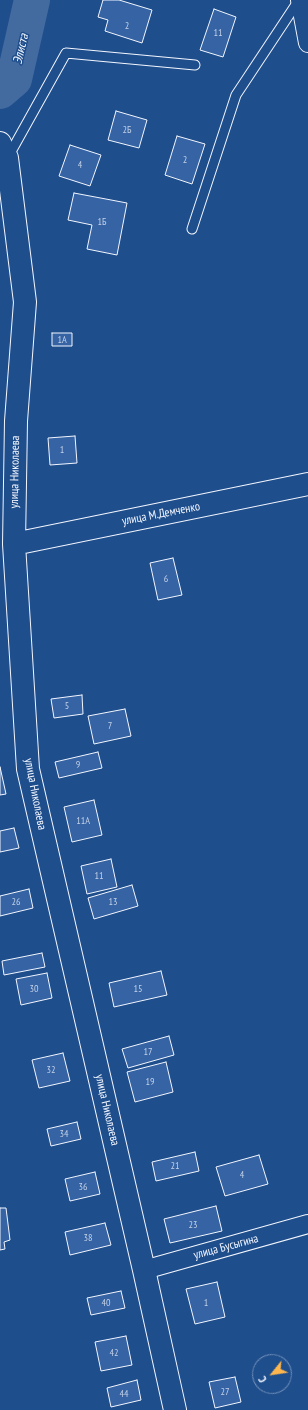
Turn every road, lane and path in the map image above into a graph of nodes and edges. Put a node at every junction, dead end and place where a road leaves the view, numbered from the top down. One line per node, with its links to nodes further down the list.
1 (299, 0): 2 (street); 5 (lane)
2 (308, 43)
3 (195, 65): 4 (lane)
4 (3, 151): 7 (street, улица Николаева)
5 (192, 229)
6 (308, 484): 7 (street, улица М.Демченко)
7 (14, 544): 9 (street, улица Николаева)
8 (308, 1224): 9 (street, улица Бусыгина)
9 (144, 1270): 10 (street, улица Николаева)
10 (175, 1410)

